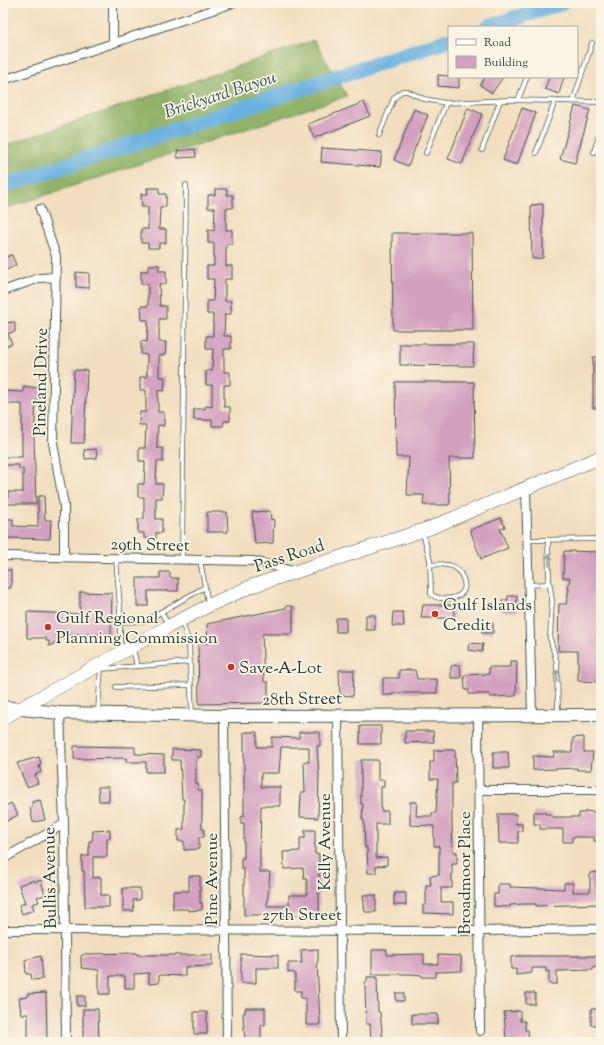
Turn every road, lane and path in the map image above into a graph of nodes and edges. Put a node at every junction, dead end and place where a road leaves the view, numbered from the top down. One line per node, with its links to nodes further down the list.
1 (113, 3): 3 (street)
2 (233, 3): 3 (street)
3 (113, 42): 6 (street)
4 (592, 43): 10 (lane)
5 (527, 78): 7 (lane)
6 (3, 80)
7 (518, 100): 8 (lane); 9 (lane)
8 (500, 101): 12 (lane); 15 (lane)
9 (555, 101): 10 (lane); 18 (lane)
10 (573, 102): 11 (lane)
11 (601, 102)
12 (446, 103): 14 (lane); 17 (lane)
13 (601, 129): 16 (lane)
14 (379, 135)
15 (482, 150)
16 (594, 152)
17 (426, 153)
18 (536, 153)
19 (186, 185): 32 (lane)
20 (40, 209): 21 (street, Pineland Drive)
21 (56, 277): 22 (street); 30 (street, Pineland Drive)
22 (3, 291)
23 (601, 457): 24 (main road, Pass Road)
24 (526, 489): 25 (main road, Pass Road); 27 (street)
25 (422, 531): 34 (lane); 35 (main road, Pass Road)
26 (601, 539): 28 (lane)
27 (528, 540): 28 (lane); 37 (street)
28 (548, 540): 36 (lane, one-way to 28)
29 (3, 556): 30 (street, 29th Street)
30 (64, 557): 31 (street, 29th Street)
31 (116, 558): 32 (street, 29th Street); 42 (lane)
32 (182, 560): 33 (street, 29th Street)
33 (200, 560): 35 (street, 29th Street); 38 (lane)
34 (430, 565): 34 (lane)
35 (294, 571): 39 (main road, Pass Road)
36 (549, 580): 37 (lane); 58 (lane, one-way to 36)
37 (529, 585): 56 (street)
38 (205, 587): 39 (lane); 40 (lane)
39 (208, 606): 41 (main road, Pass Road)
40 (161, 612): 42 (lane); 43 (lane)
41 (181, 620): 43 (main road, Pass Road); 46 (lane)
42 (120, 622): 45 (lane)
43 (169, 626): 44 (main road, Pass Road)
44 (133, 646): 45 (main road, Pass Road); 48 (lane)
45 (120, 654): 47 (main road, Pass Road)
46 (190, 662): 48 (lane); 49 (lane)
47 (101, 666): 48 (lane); 52 (main road, Pass Road); 54 (lane)
48 (138, 666)
49 (191, 685): 50 (lane); 60 (lane)
50 (116, 687)
51 (3, 707): 52 (street, 28th Street)
52 (21, 708): 53 (street, 28th Street); 62 (main road, Pass Road)
53 (60, 713): 54 (street, 28th Street); 65 (street, Bullis Avenue)
54 (98, 714): 60 (street, 28th Street)
55 (478, 714): 56 (street, 28th Street); 57 (street, 28th Street); 63 (street, Broadmoor Place)
56 (532, 714): 58 (street, 28th Street)
57 (338, 715): 61 (street, 28th Street); 70 (street, Kelly Avenue)
58 (558, 715): 59 (street, 28th Street)
59 (601, 715)
60 (192, 716): 61 (street, 28th Street)
61 (224, 716): 67 (street, Pine Avenue)
62 (3, 718)
63 (479, 790): 64 (street); 72 (street, Broadmoor Place)
64 (601, 790)
65 (64, 824): 66 (street); 71 (street, Bullis Avenue)
66 (3, 859)
67 (226, 929): 70 (street, 27th Street); 71 (street, 27th Street); 75 (street, Pine Avenue)
68 (601, 929): 72 (street, 27th Street)
69 (3, 930): 71 (street, 27th Street)
70 (340, 930): 72 (street, 27th Street); 76 (street, Kelly Avenue)
71 (65, 931): 74 (street, Bullis Avenue)
72 (479, 931): 73 (street, Broadmoor Place)
73 (480, 1031)
74 (66, 1042)
75 (227, 1042)
76 (341, 1042)

